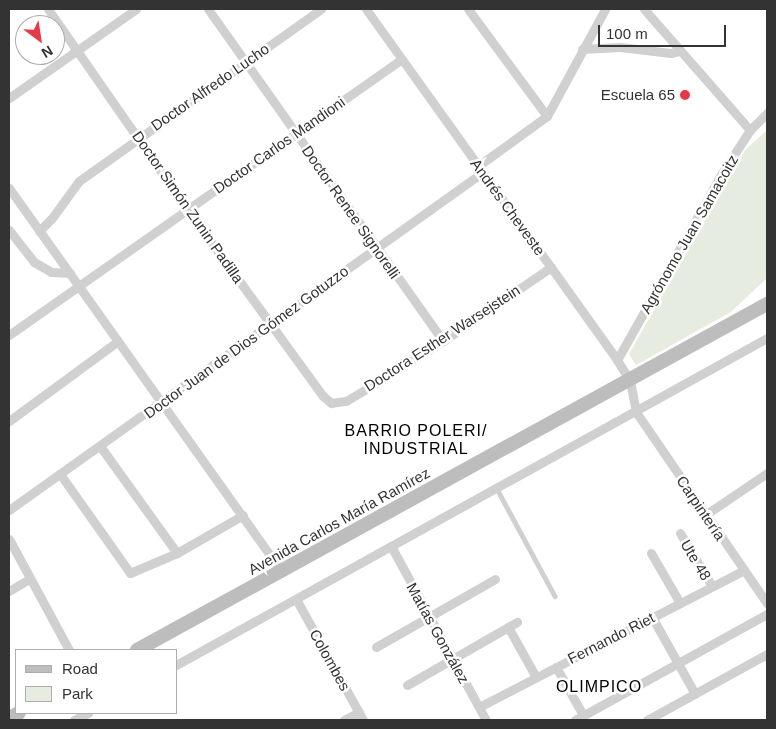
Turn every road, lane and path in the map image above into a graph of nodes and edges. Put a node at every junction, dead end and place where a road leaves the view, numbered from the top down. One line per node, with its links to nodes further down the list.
1 (48, 9): 10 (street, Doctor Simón Zunin Padilla)
2 (136, 9): 10 (street)
3 (208, 9): 13 (street, Doctor Renee Signorelli)
4 (321, 9): 13 (street, Doctor Alfredo Lucho)
5 (366, 9): 12 (street, Andrés Cheveste)
6 (468, 9): 16 (street)
7 (605, 9): 9 (street)
8 (644, 9): 11 (street)
9 (582, 49): 11 (street); 16 (street)
10 (77, 51): 14 (street); 19 (street, Doctor Simón Zunin Padilla)
11 (680, 51): 17 (street)
12 (401, 59): 18 (street, Doctor Carlos Mandioni); 20 (street, Andrés Cheveste)
13 (245, 62): 18 (street, Doctor Renee Signorelli); 19 (street, Doctor Alfredo Lucho)
14 (9, 96)
15 (767, 113): 17 (street, Agrónomo Juan Samacoitz)
16 (547, 116): 20 (street, Doctor Juan de Dios Gómez Gotuzzo)
17 (750, 130): 35 (street, Agrónomo Juan Samacoitz)
18 (295, 133): 22 (street, Doctor Carlos Mandioni); 25 (street, Doctor Renee Signorelli)
19 (138, 138): 22 (street, Doctor Simón Zunin Padilla); 24 (street, Doctor Alfredo Lucho)
20 (480, 169): 25 (street, Doctor Juan de Dios Gómez Gotuzzo); 26 (street, Andrés Cheveste)
21 (9, 188): 24 (street)
22 (188, 209): 28 (street, Doctor Carlos Mandioni); 30 (street, Doctor Simón Zunin Padilla)
23 (9, 230): 27 (street)
24 (39, 231): 27 (street)
25 (377, 248): 30 (street, Doctor Juan de Dios Gómez Gotuzzo); 33 (street, Doctor Renee Signorelli)
26 (550, 267): 33 (street, Doctora Esther Warsejstein); 35 (street, Andrés Cheveste)
27 (70, 274): 28 (street)
28 (79, 286): 31 (street, Doctor Carlos Mandioni); 34 (street)
29 (767, 304): 36 (street, Avenida Carlos María Ramírez)
30 (271, 324): 37 (street, Doctor Juan de Dios Gómez Gotuzzo); 38 (street, Doctor Simón Zunin Padilla)
31 (9, 335)
32 (767, 338): 39 (street)
33 (443, 341): 38 (street, Doctora Esther Warsejstein)
34 (118, 342): 37 (street); 40 (street)
35 (617, 360): 36 (street, Andrés Cheveste)
36 (630, 381): 39 (street, Andrés Cheveste); 54 (street, Avenida Carlos María Ramírez)
37 (162, 402): 41 (street, Doctor Juan de Dios Gómez Gotuzzo); 46 (street)
38 (331, 403)
39 (636, 412): 44 (street); 47 (street, Carpintería)
40 (9, 421)
41 (100, 446): 43 (street, Doctor Juan de Dios Gómez Gotuzzo); 52 (street)
42 (767, 473): 47 (street)
43 (60, 474): 45 (street, Doctor Juan de Dios Gómez Gotuzzo); 52 (street)
44 (496, 487): 50 (street); 59 (lane)
45 (9, 510)
46 (243, 515): 52 (street); 54 (street)
47 (705, 515): 53 (street, Carpintería)
48 (680, 533): 57 (street, Ute 48)
49 (9, 539): 55 (street)
50 (391, 546): 60 (street); 64 (street, Matías González)
51 (651, 552): 61 (street)
52 (177, 553)
53 (744, 570): 57 (street, Fernando Riet); 62 (street, Carpintería)
54 (281, 571): 70 (street, Avenida Carlos María Ramírez)
55 (29, 580): 58 (street); 69 (street)
56 (495, 580): 64 (street)
57 (712, 586): 61 (street, Fernando Riet)
58 (9, 591)
59 (555, 596)
60 (296, 599): 74 (street); 82 (street, Colombes)
61 (680, 603): 65 (street, Fernando Riet)
62 (767, 603)
63 (767, 614): 73 (street)
64 (429, 617): 68 (street); 72 (street, Matías González)
65 (652, 617): 73 (street); 75 (street, Fernando Riet)
66 (517, 622): 67 (street)
67 (508, 628): 72 (street); 76 (street)
68 (376, 647)
69 (68, 649)
70 (139, 649)
71 (767, 654): 78 (street)
72 (453, 659): 77 (street); 79 (street, Matías González)
73 (678, 663): 78 (street); 81 (street)
74 (178, 664)
75 (556, 667): 76 (street, Fernando Riet); 81 (street)
76 (536, 677): 79 (street, Fernando Riet)
77 (407, 685)
78 (694, 694): 87 (street)
79 (479, 707): 85 (street, Matías González)
80 (86, 714): 83 (street)
81 (583, 715): 86 (street)
82 (361, 716): 84 (street)
83 (74, 720)
84 (344, 720)
85 (486, 720)
86 (575, 720)
87 (648, 720)

